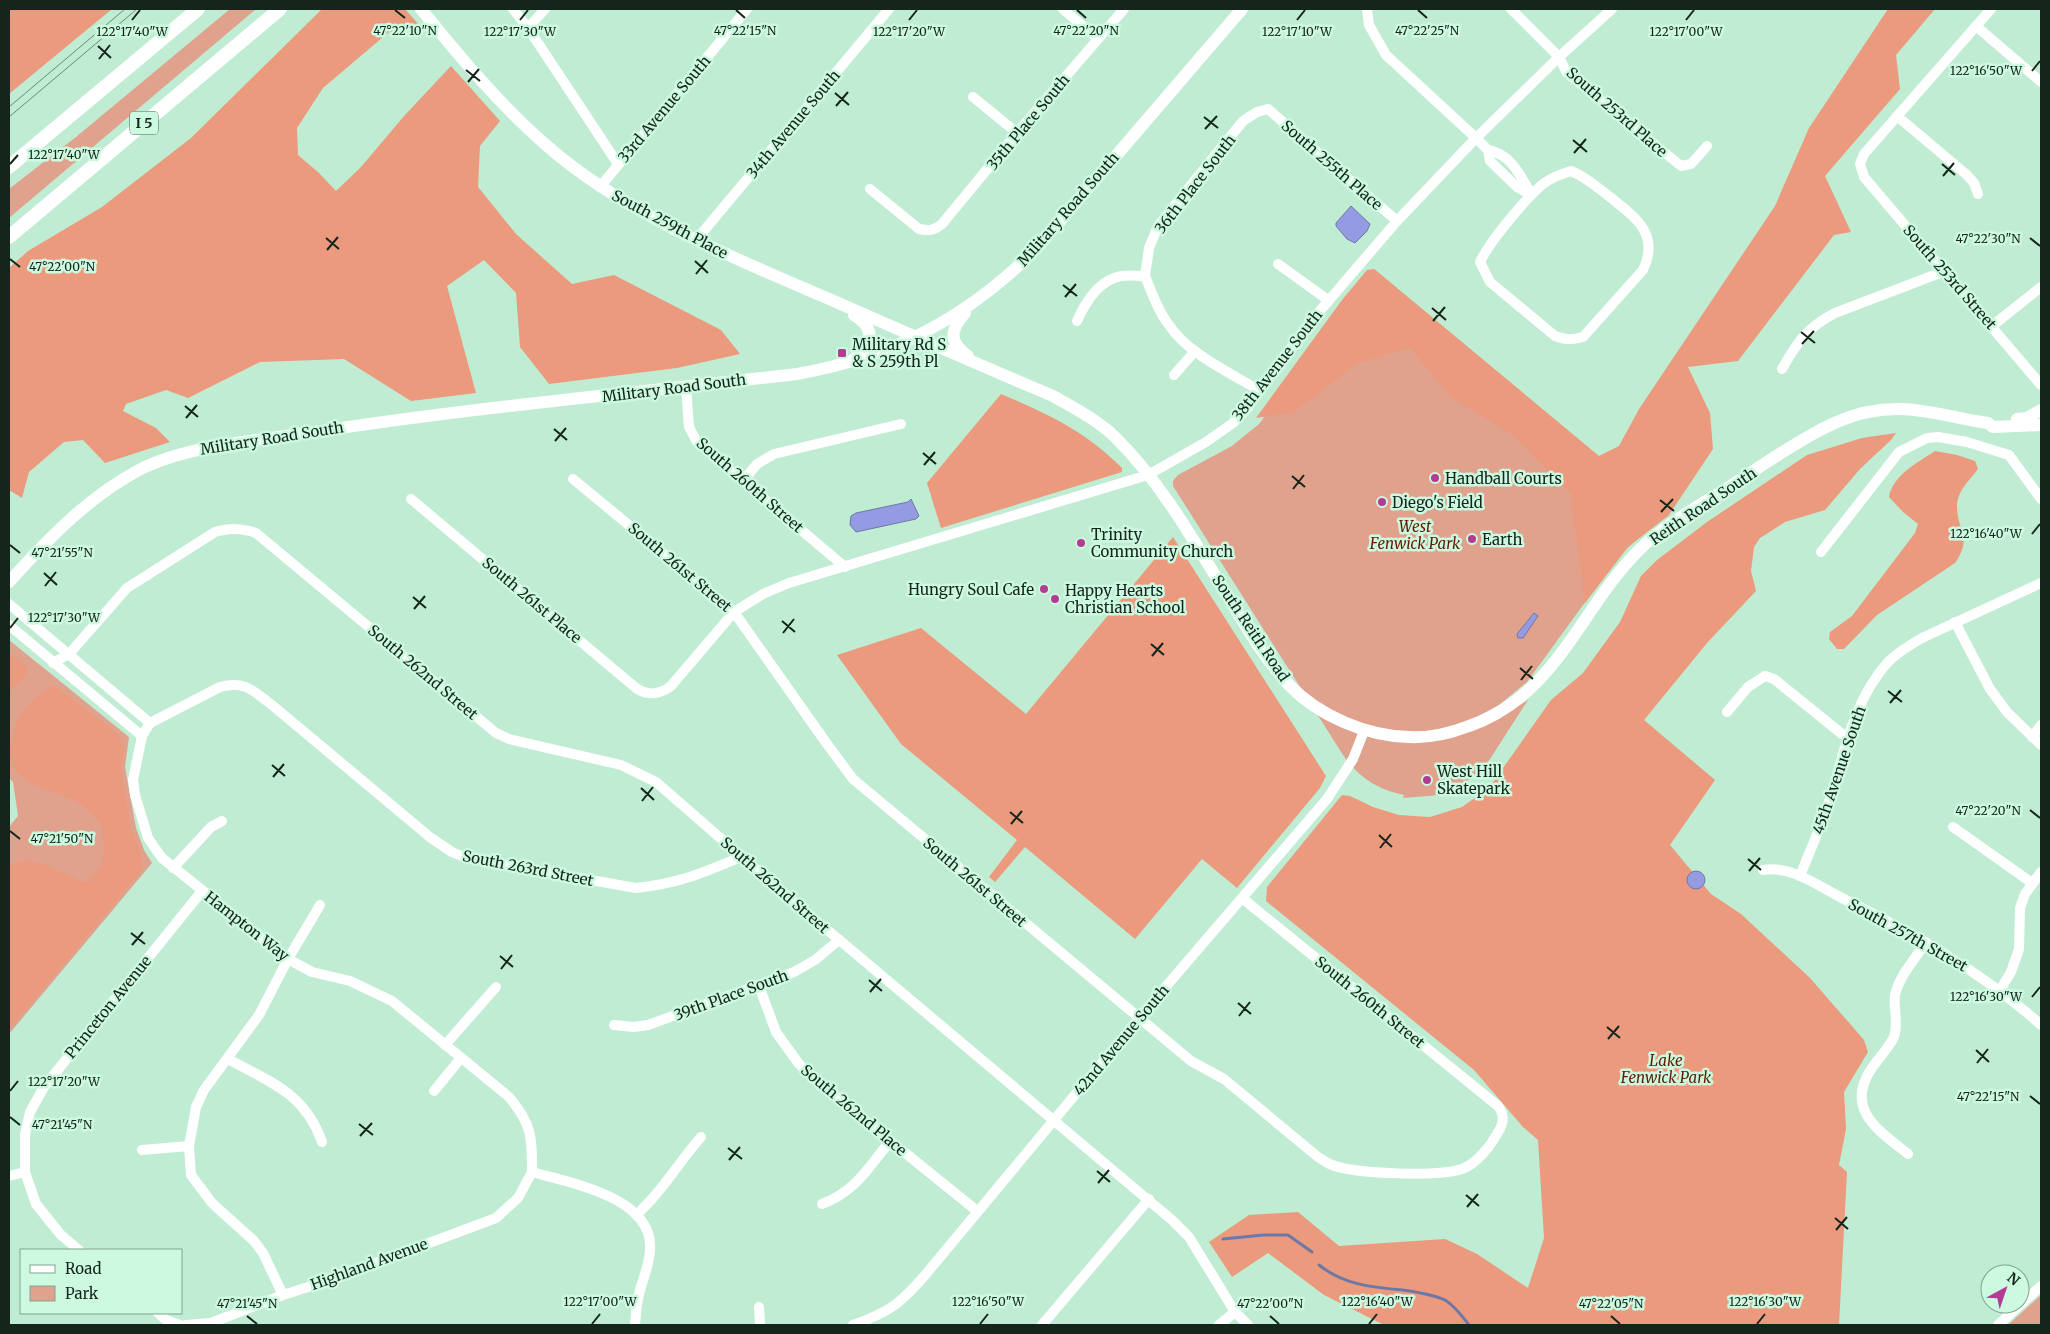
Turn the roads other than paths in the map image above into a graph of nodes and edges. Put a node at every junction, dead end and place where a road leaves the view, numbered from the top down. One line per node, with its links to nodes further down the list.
1 (198, 9): 27 (highway)
2 (280, 9): 33 (highway, I 5)
3 (421, 9): 28 (main road, South 259th Place)
4 (512, 9): 16 (street)
5 (545, 9): 16 (street)
6 (747, 9): 26 (street, 33rd Avenue South)
7 (889, 9): 34 (street, 34th Avenue South)
8 (1063, 9): 17 (street)
9 (1124, 9): 17 (street, 35th Place South)
10 (1242, 9): 41 (main road, Military Road South)
11 (1511, 9): 18 (street, South 253rd Place)
12 (1612, 9): 18 (street, 38th Avenue South)
13 (1991, 9): 15 (street)
14 (1366, 10): 24 (street)
15 (1976, 26): 19 (street); 22 (street)
16 (528, 28): 26 (street)
17 (1098, 39): 23 (street, 35th Place South)
18 (1559, 57): 24 (street, 38th Avenue South); 25 (street, South 253rd Place)
19 (2041, 82)
20 (973, 97): 23 (street)
21 (1268, 109): 32 (street, South 255th Place); 37 (street, 36th Place South)
22 (1897, 116): 30 (street); 36 (street, South 253rd Street)
23 (1017, 133): 29 (street, 35th Place South)
24 (1476, 138): 31 (street); 32 (street, 38th Avenue South)
25 (1707, 146)
26 (618, 164): 28 (street, 33rd Avenue South)
27 (9, 167)
28 (600, 187): 34 (main road, South 259th Place)
29 (870, 189)
30 (1978, 194)
31 (1531, 195): 31 (street)
32 (1397, 221): 40 (street, 38th Avenue South)
33 (9, 237)
34 (697, 239): 39 (main road, South 259th Place)
35 (1278, 264): 40 (street)
36 (1945, 271): 43 (street, South 253rd Street); 48 (street)
37 (1145, 276): 42 (street); 45 (street)
38 (2041, 287): 43 (street)
39 (826, 298): 44 (main road, South 259th Place); 46 (main road)
40 (1328, 300): 52 (street, 38th Avenue South)
41 (975, 302): 44 (main road, Military Road South); 47 (main road)
42 (1077, 320)
43 (1992, 326): 51 (street, South 253rd Street)
44 (917, 337): 46 (main road, Military Road South); 47 (main road, South Reith Road)
45 (1195, 351): 49 (street); 52 (street)
46 (850, 362): 50 (main road, Military Road South)
47 (980, 365): 57 (main road, South Reith Road)
48 (1782, 369)
49 (1174, 375)
50 (686, 387): 59 (street, South 260th Street); 64 (main road, Military Road South)
51 (2041, 387)
52 (1260, 392): 57 (street, 38th Avenue South)
53 (2041, 410): 54 (main road, Reith Road South); 56 (main road, Reith Road South)
54 (1988, 423): 56 (main road, Reith Road South); 75 (main road, Reith Road South)
55 (901, 424): 59 (street)
56 (2041, 424)
57 (1148, 475): 63 (street, 38th Avenue South); 75 (main road, South Reith Road)
58 (573, 479): 67 (street, South 261st Street)
59 (743, 481): 63 (street, South 260th Street)
60 (411, 499): 67 (street, South 261st Place)
61 (2041, 499): 62 (street)
62 (1821, 552)
63 (845, 566): 67 (street)
64 (9, 582)
65 (2041, 582): 68 (street, 45th Avenue South)
66 (9, 604): 70 (street)
67 (734, 612): 97 (street, South 261st Street)
68 (1955, 622): 77 (street); 78 (street, 45th Avenue South)
69 (9, 626): 71 (street)
70 (69, 654): 71 (street); 73 (street); 82 (street, South 262nd Street)
71 (53, 663): 76 (street)
72 (1727, 712): 78 (street)
73 (150, 723): 76 (street, Hampton Way); 82 (street, South 263rd Street)
74 (2041, 725): 77 (street)
75 (1364, 731): 89 (street, 42nd Avenue South)
76 (142, 736): 83 (street, Hampton Way)
77 (2032, 737): 79 (street)
78 (1847, 738): 86 (street, 45th Avenue South)
79 (2041, 745)
80 (222, 821): 83 (street)
81 (1953, 827): 87 (street)
82 (741, 857): 91 (street, South 262nd Street)
83 (173, 868): 88 (street, Hampton Way)
84 (1763, 870): 86 (street, South 257th Street)
85 (2041, 872): 87 (street)
86 (1800, 876): 92 (street, South 257th Street)
87 (2032, 883): 96 (street)
88 (202, 891): 93 (street, Hampton Way); 111 (street, Princeton Avenue)
89 (1242, 898): 97 (street, 42nd Avenue South); 113 (street, South 260th Street)
90 (320, 905): 93 (street)
91 (839, 940): 94 (street, 39th Place South); 104 (street, South 262nd Street)
92 (1926, 942): 96 (street, South 257th Street); 110 (street)
93 (288, 959): 100 (street, Hampton Way); 101 (street)
94 (759, 986): 98 (street, 39th Place South); 106 (street, South 262nd Place)
95 (496, 987): 100 (street)
96 (2000, 990): 99 (street, South 257th Street)
97 (1138, 1019): 104 (street, 42nd Avenue South); 113 (street, South 261st Street)
98 (614, 1025)
99 (2041, 1025)
100 (445, 1045): 102 (street, Hampton Way)
101 (228, 1058): 107 (street); 108 (street)
102 (461, 1058): 103 (street); 112 (street, Hampton Way)
103 (434, 1091)
104 (1055, 1120): 115 (street, South 262nd Street); 117 (street, 42nd Avenue South)
105 (701, 1137): 118 (street)
106 (890, 1141): 116 (street); 117 (street, South 262nd Place)
107 (322, 1142)
108 (189, 1146): 109 (street); 121 (street)
109 (142, 1150)
110 (1908, 1154)
111 (25, 1172): 114 (street); 119 (street)
112 (532, 1172): 118 (street); 121 (street, Highland Avenue)
113 (1448, 1172)
114 (9, 1176)
115 (1149, 1199): 123 (street, South 262nd Street); 131 (street)
116 (822, 1204)
117 (977, 1211): 130 (street, 42nd Avenue South)
118 (636, 1215): 128 (street)
119 (78, 1249)
120 (2041, 1286): 134 (street)
121 (283, 1295): 125 (street, Highland Avenue)
122 (759, 1307): 129 (street)
123 (1235, 1312): 132 (street); 133 (street, South 262nd Street)
124 (159, 1314): 126 (street)
125 (212, 1324): 127 (street, Highland Avenue)
126 (180, 1325)
127 (186, 1325)
128 (636, 1325)
129 (760, 1325)
130 (853, 1325)
131 (1042, 1325)
132 (1219, 1325)
133 (1248, 1325)
134 (1998, 1325)

